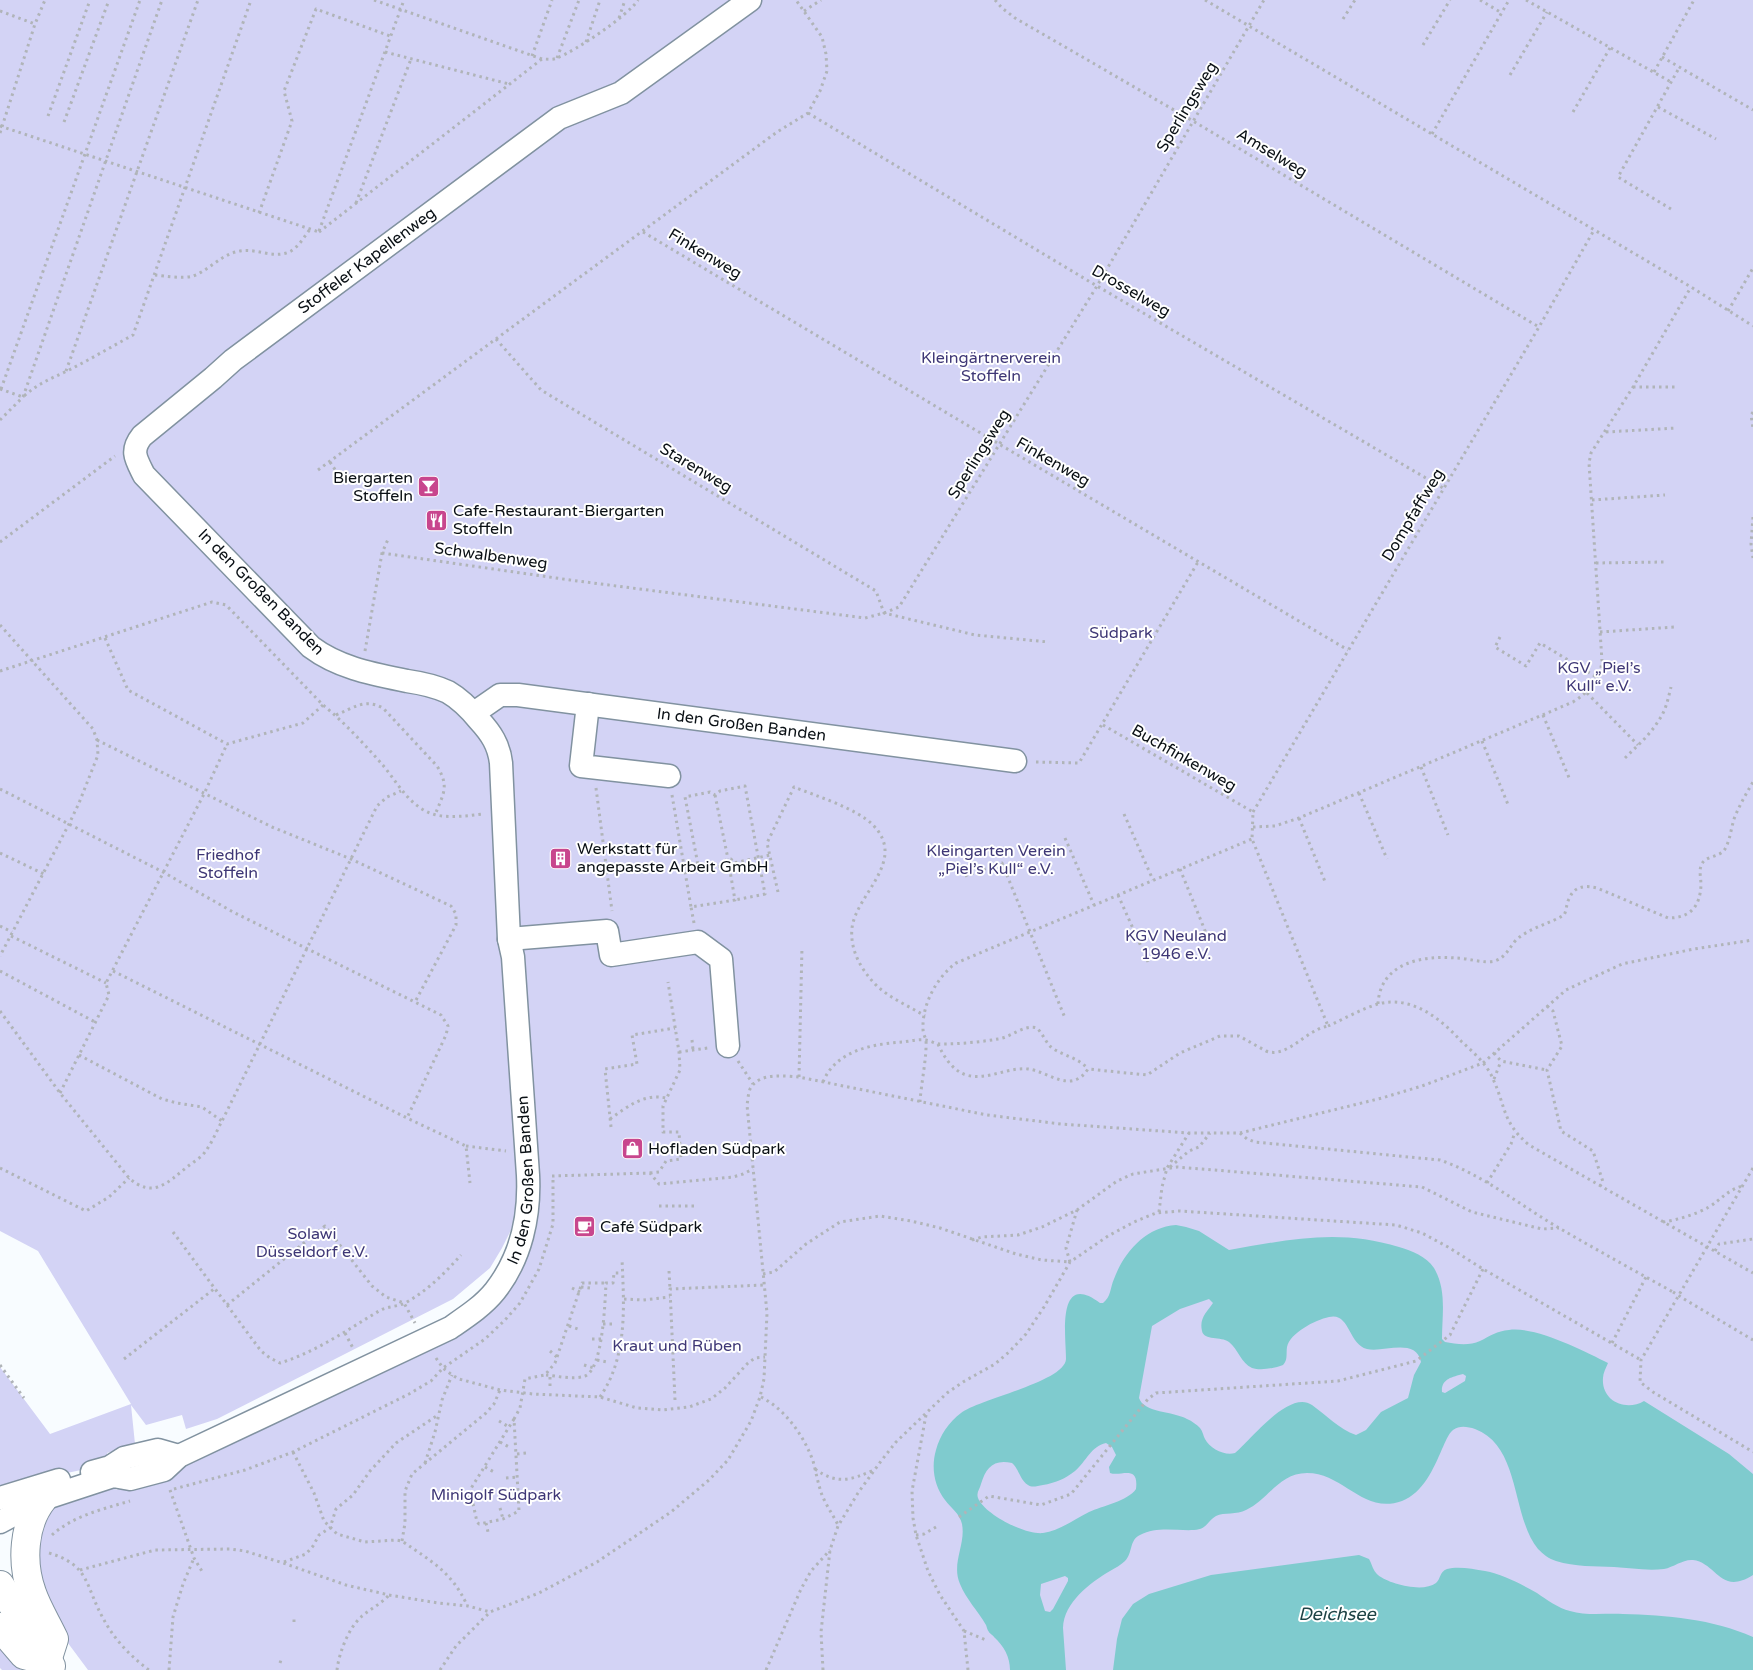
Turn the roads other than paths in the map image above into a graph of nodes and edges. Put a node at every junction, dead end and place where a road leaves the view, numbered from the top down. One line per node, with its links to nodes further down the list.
1 (750, 0): 2 (street, Stoffeler Kapellenweg)
2 (134, 450): 4 (street, In den Großen Banden)
3 (588, 704): 4 (street, In den Großen Banden); 5 (street, In den Großen Banden); 6 (street)
4 (474, 713): 7 (street, In den Großen Banden)
5 (1015, 761)
6 (669, 776)
7 (509, 939): 8 (street); 9 (street, In den Großen Banden)
8 (728, 1046)
9 (111, 1472): 10 (street); 11 (street)
10 (0, 1498)
11 (43, 1499): 12 (street); 15 (main road)
12 (0, 1522)
13 (0, 1585): 15 (main road)
14 (0, 1627): 15 (main road)
15 (51, 1666)

